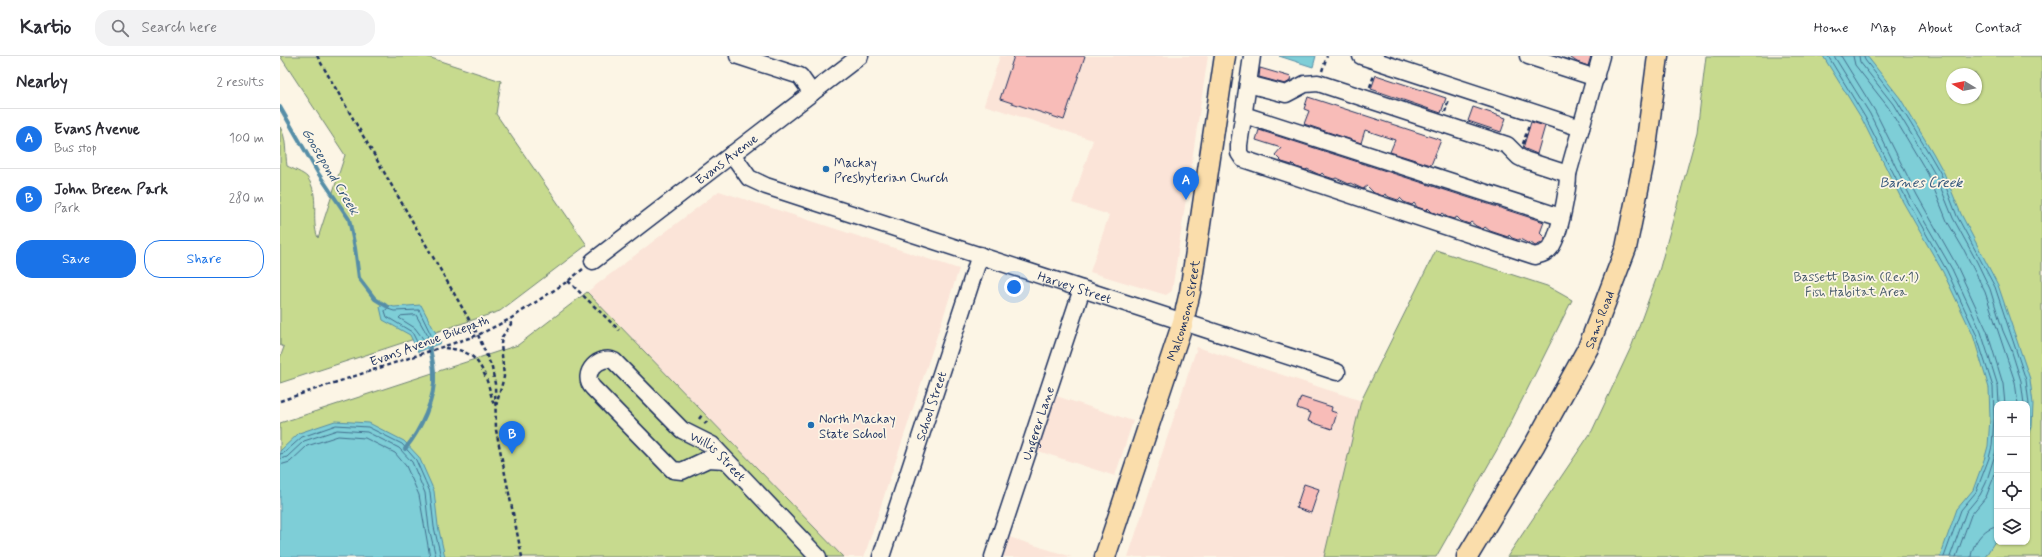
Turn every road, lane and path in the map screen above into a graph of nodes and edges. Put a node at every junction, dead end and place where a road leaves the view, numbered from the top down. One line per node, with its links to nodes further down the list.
1 (317, 56): 31 (path)
2 (738, 56): 14 (street)
3 (860, 56): 14 (street, Evans Avenue)
4 (1226, 56): 29 (main road, Malcomson Street)
5 (1252, 56): 12 (street)
6 (1361, 56): 10 (street)
7 (1528, 56): 11 (street)
8 (1601, 56): 11 (street)
9 (1658, 56): 46 (main road, Sams Road)
10 (1378, 62): 13 (street); 15 (path)
11 (1596, 78): 19 (street)
12 (1248, 84): 15 (street); 17 (street)
13 (1453, 86): 16 (street); 18 (path)
14 (812, 93): 20 (street, Evans Avenue)
15 (1366, 99): 18 (street)
16 (1533, 112): 19 (street); 21 (path)
17 (1244, 115): 23 (street); 23 (street)
18 (1442, 124): 21 (street)
19 (1581, 128): 22 (street)
20 (732, 154): 24 (street, Harvey Street); 25 (street, Evans Avenue)
21 (1519, 157): 22 (street)
22 (1568, 174): 23 (street)
23 (1561, 217)
24 (980, 255): 27 (street, Harvey Street); 43 (street, School Street)
25 (593, 261): 26 (path, Evans Avenue Bikepath)
26 (568, 281): 28 (path, Evans Avenue Bikepath); 30 (path)
27 (1082, 289): 29 (street, Harvey Street); 44 (street, Ungerer Lane)
28 (510, 319): 31 (path, Evans Avenue Bikepath); 35 (path)
29 (1183, 322): 33 (street, Harvey Street); 45 (main road, Malcomson Street)
30 (619, 330)
31 (478, 335): 32 (path, Evans Avenue Bikepath); 35 (path)
32 (443, 348): 34 (path, Evans Avenue Bikepath); 35 (path)
33 (1338, 372)
34 (280, 401)
35 (495, 408): 41 (path)
36 (702, 415): 37 (path)
37 (699, 419)
38 (708, 420): 39 (path)
39 (704, 424)
40 (725, 460): 40 (street, Willis Street); 42 (street, Willis Street)
41 (522, 557)
42 (818, 557)
43 (881, 557)
44 (993, 557)
45 (1105, 557)
46 (1467, 557)

